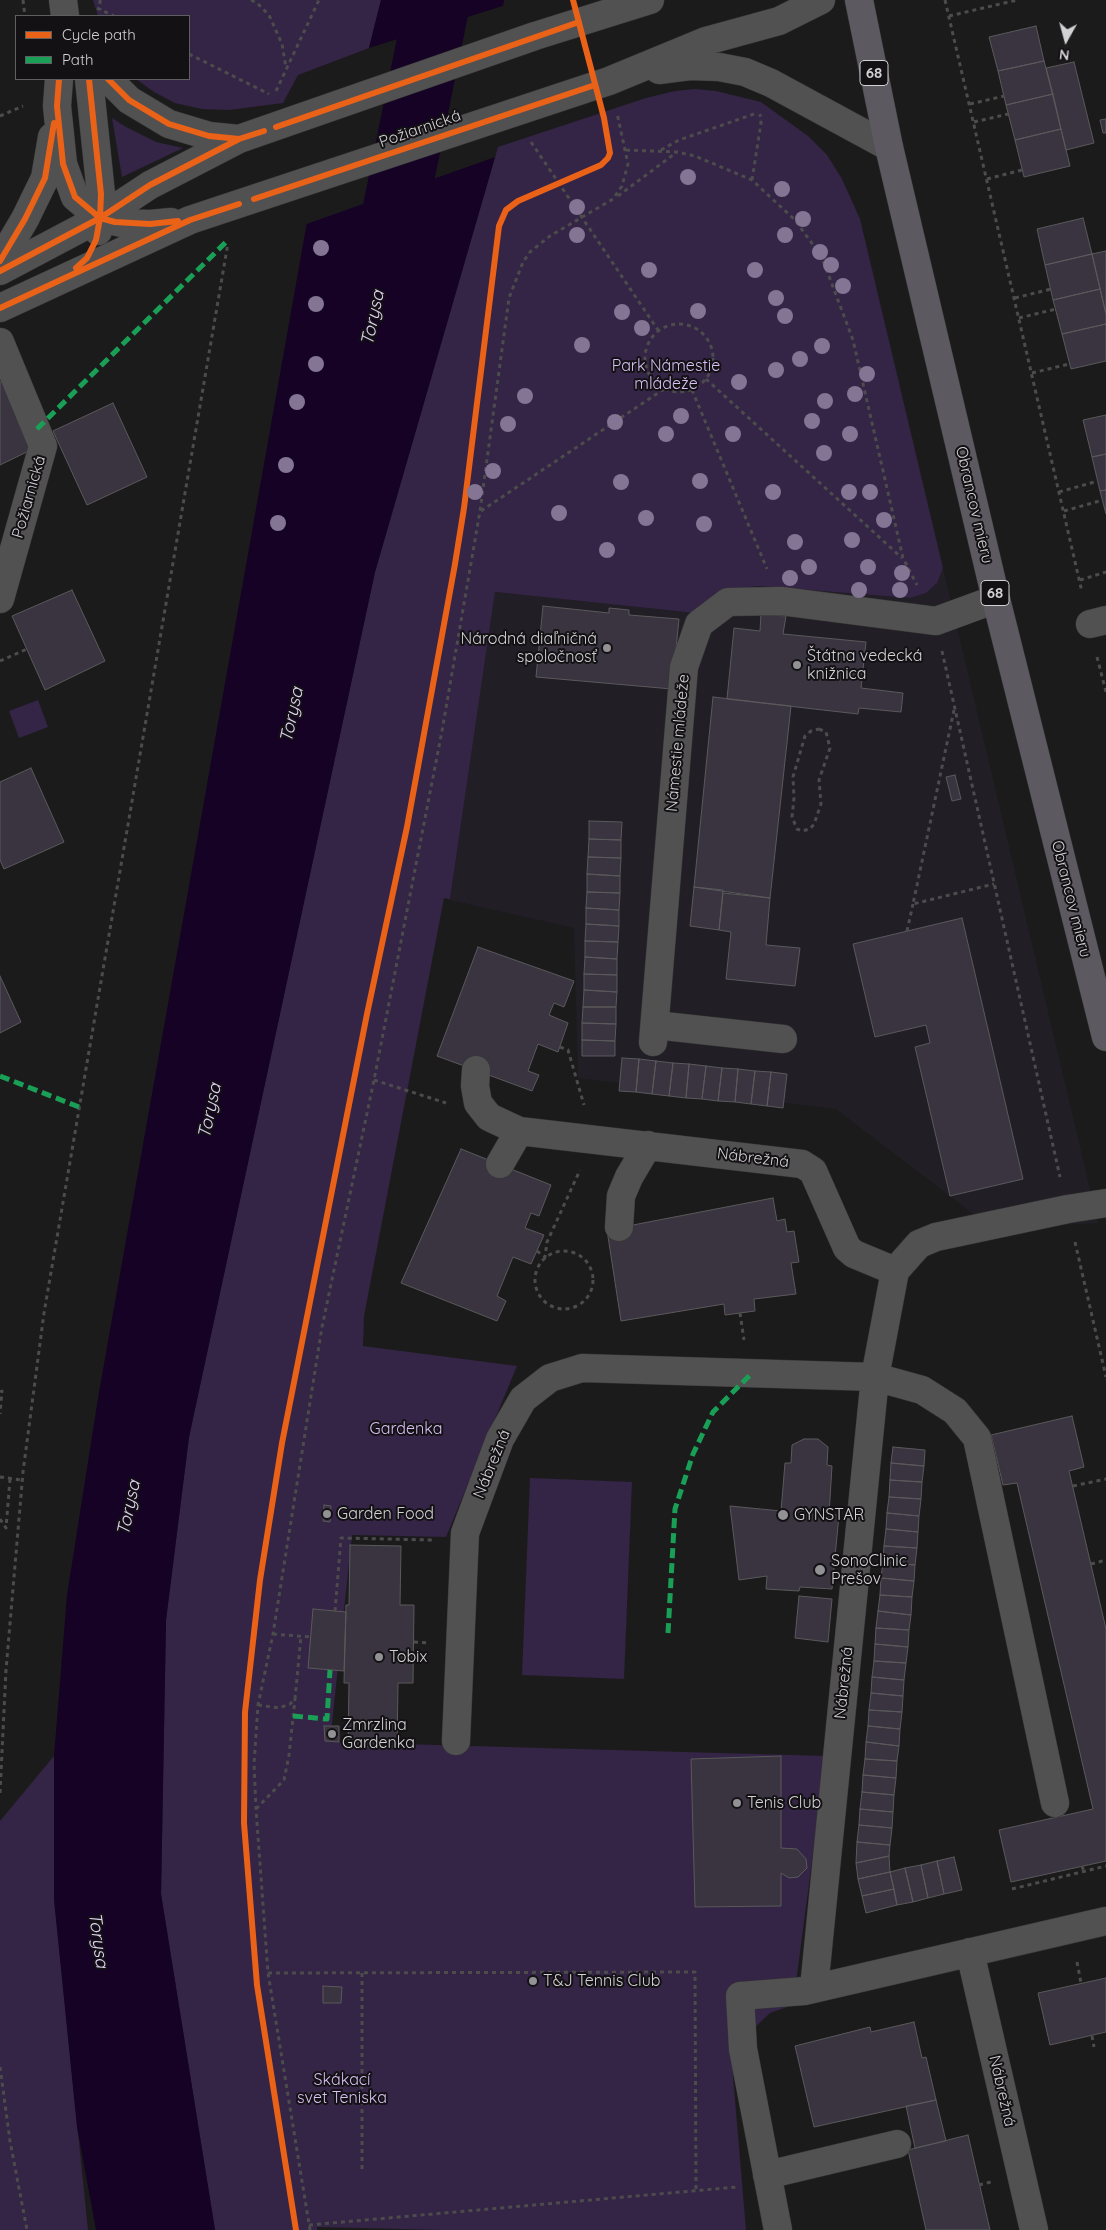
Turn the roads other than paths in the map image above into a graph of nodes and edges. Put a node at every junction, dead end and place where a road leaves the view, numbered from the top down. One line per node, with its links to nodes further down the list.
1 (650, 0): 9 (street)
2 (821, 0): 4 (street, Požiarnická)
3 (859, 0): 10 (main road, Obrancov mieru / 68)
4 (625, 75): 10 (street); 12 (street, Požiarnická)
5 (59, 80): 8 (street)
6 (89, 80): 11 (street)
7 (109, 80): 9 (street)
8 (57, 106): 11 (street); 13 (street)
9 (259, 133): 11 (street)
10 (889, 147): 19 (main road, Obrancov mieru / 68)
11 (100, 218): 12 (street); 14 (street); 15 (street)
12 (190, 220): 15 (street, Požiarnická)
13 (0, 261)
14 (0, 271)
15 (62, 279): 16 (street, Požiarnická)
16 (0, 308)
17 (0, 342): 18 (street, Požiarnická)
18 (0, 599)
19 (996, 599): 20 (main road, Obrancov mieru / 68); 21 (street, Námestie mládeže)
20 (1106, 1037)
21 (783, 1039)
22 (476, 1070): 23 (street, Nábrežná)
23 (519, 1131): 24 (street, Nábrežná); 25 (street)
24 (648, 1145): 27 (street); 28 (street, Nábrežná)
25 (500, 1164)
26 (1106, 1203): 28 (street)
27 (619, 1227)
28 (895, 1271): 29 (street, Nábrežná)
29 (875, 1377): 30 (street, Nábrežná); 31 (street, Nábrežná); 34 (street, Nábrežná)
30 (456, 1741)
31 (1055, 1803)
32 (1106, 1922): 33 (street)
33 (970, 1952): 34 (street); 38 (street, Nábrežná)
34 (814, 1988): 36 (street)
35 (898, 2144): 36 (street)
36 (768, 2180): 37 (street)
37 (778, 2230)
38 (1034, 2230)

